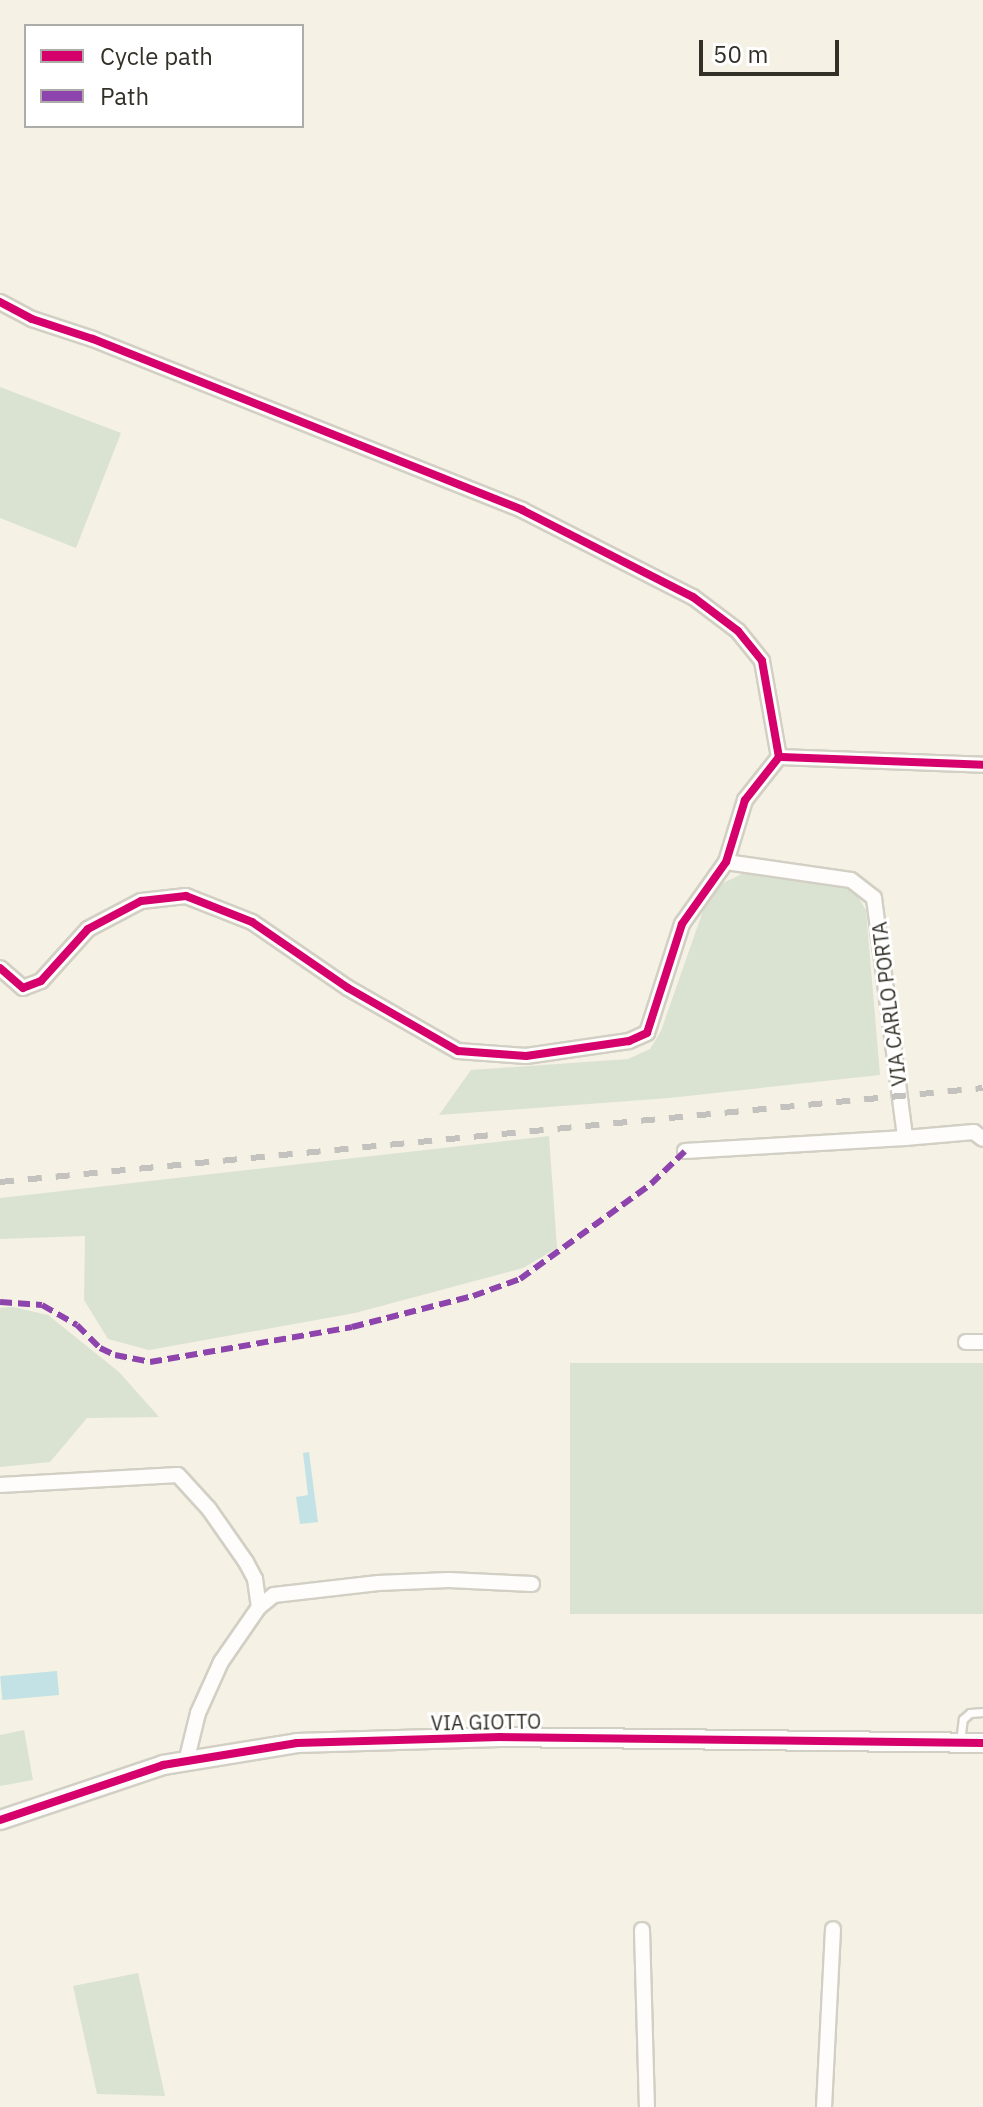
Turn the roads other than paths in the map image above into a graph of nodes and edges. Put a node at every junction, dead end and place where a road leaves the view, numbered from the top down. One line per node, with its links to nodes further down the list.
1 (0, 302): 2 (street)
2 (779, 757): 3 (street); 4 (street)
3 (983, 765)
4 (726, 862): 5 (street); 6 (street, VIA CARLO PORTA)
5 (5, 974)
6 (905, 1138): 7 (street); 8 (street)
7 (983, 1139)
8 (685, 1151)
9 (966, 1342): 10 (street)
10 (983, 1342)
11 (0, 1485): 13 (street)
12 (532, 1584): 13 (street)
13 (259, 1607): 17 (street)
14 (983, 1712): 15 (lane)
15 (960, 1742): 16 (street, VIA GIOTTO); 17 (street, VIA GIOTTO)
16 (983, 1743)
17 (186, 1762): 18 (street, VIA GIOTTO)
18 (0, 1820)
19 (833, 1929): 22 (street)
20 (642, 1930): 21 (street)
21 (647, 2107)
22 (824, 2107)

